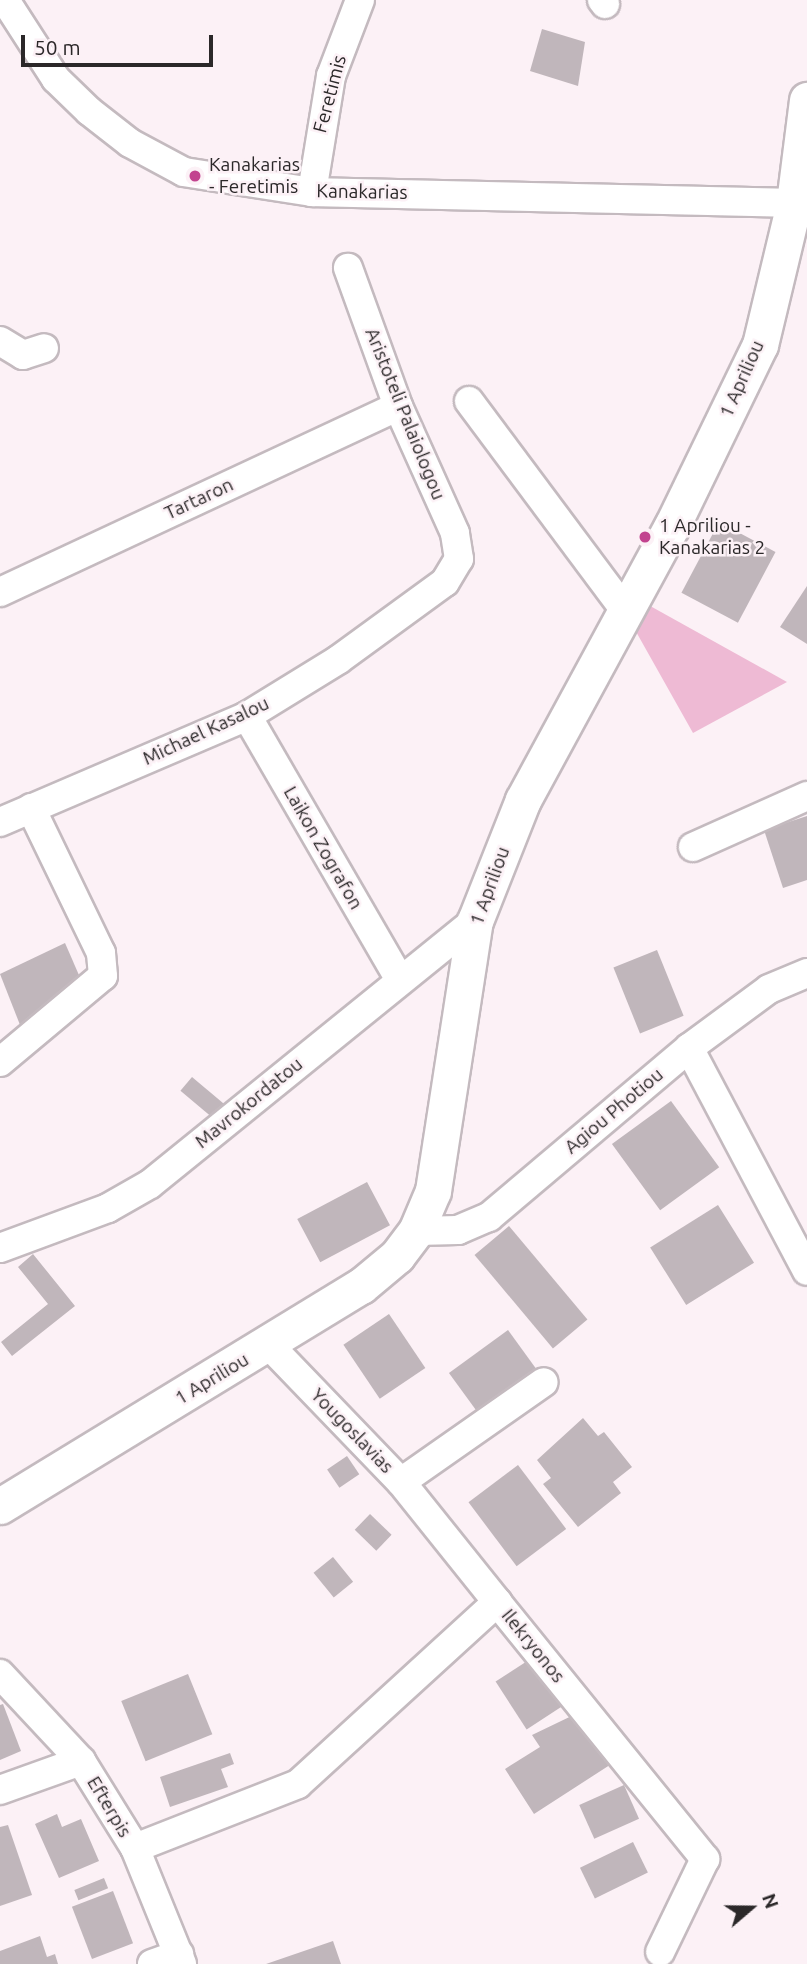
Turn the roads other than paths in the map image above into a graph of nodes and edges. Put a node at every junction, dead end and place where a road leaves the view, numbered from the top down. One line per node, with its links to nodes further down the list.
1 (5, 0): 4 (street, Kanakarias)
2 (360, 0): 4 (street, Feretimis)
3 (807, 100): 5 (main road, 1 Apriliou)
4 (312, 192): 5 (street, Kanakarias)
5 (794, 203): 13 (main road, 1 Apriliou)
6 (348, 268): 10 (street, Aristoteli Palaiologou)
7 (0, 341): 8 (street)
8 (44, 348)
9 (469, 401): 13 (street)
10 (398, 406): 11 (street, Aristoteli Palaiologou); 12 (street, Tartaron)
11 (458, 559): 14 (street, Michael Kasalou)
12 (0, 592)
13 (626, 612): 19 (main road, 1 Apriliou)
14 (247, 716): 16 (street, Michael Kasalou); 21 (street, Laikon Zografon)
15 (807, 796): 18 (street)
16 (31, 808): 17 (street, Michael Kasalou); 23 (street)
17 (0, 822)
18 (693, 847)
19 (475, 921): 21 (street, Mavrokordatou); 24 (main road, 1 Apriliou)
20 (807, 973): 22 (street, Agiou Photiou)
21 (400, 980): 25 (street, Mavrokordatou)
22 (689, 1048): 24 (street, Agiou Photiou); 26 (street)
23 (0, 1062)
24 (416, 1231): 27 (main road, 1 Apriliou)
25 (0, 1248)
26 (807, 1271)
27 (269, 1345): 29 (street, Yougoslavias); 30 (main road, 1 Apriliou)
28 (544, 1382): 29 (street, Yougoslavias)
29 (401, 1482): 31 (street)
30 (0, 1506)
31 (497, 1602): 35 (street, Ilekryonos); 36 (street, Ilekryonos)
32 (0, 1674): 33 (street, Efterpis)
33 (81, 1761): 34 (street); 35 (street, Efterpis)
34 (0, 1790)
35 (135, 1849): 37 (street, Efterpis)
36 (660, 1952)
37 (180, 1959): 38 (street)
38 (152, 1964)

